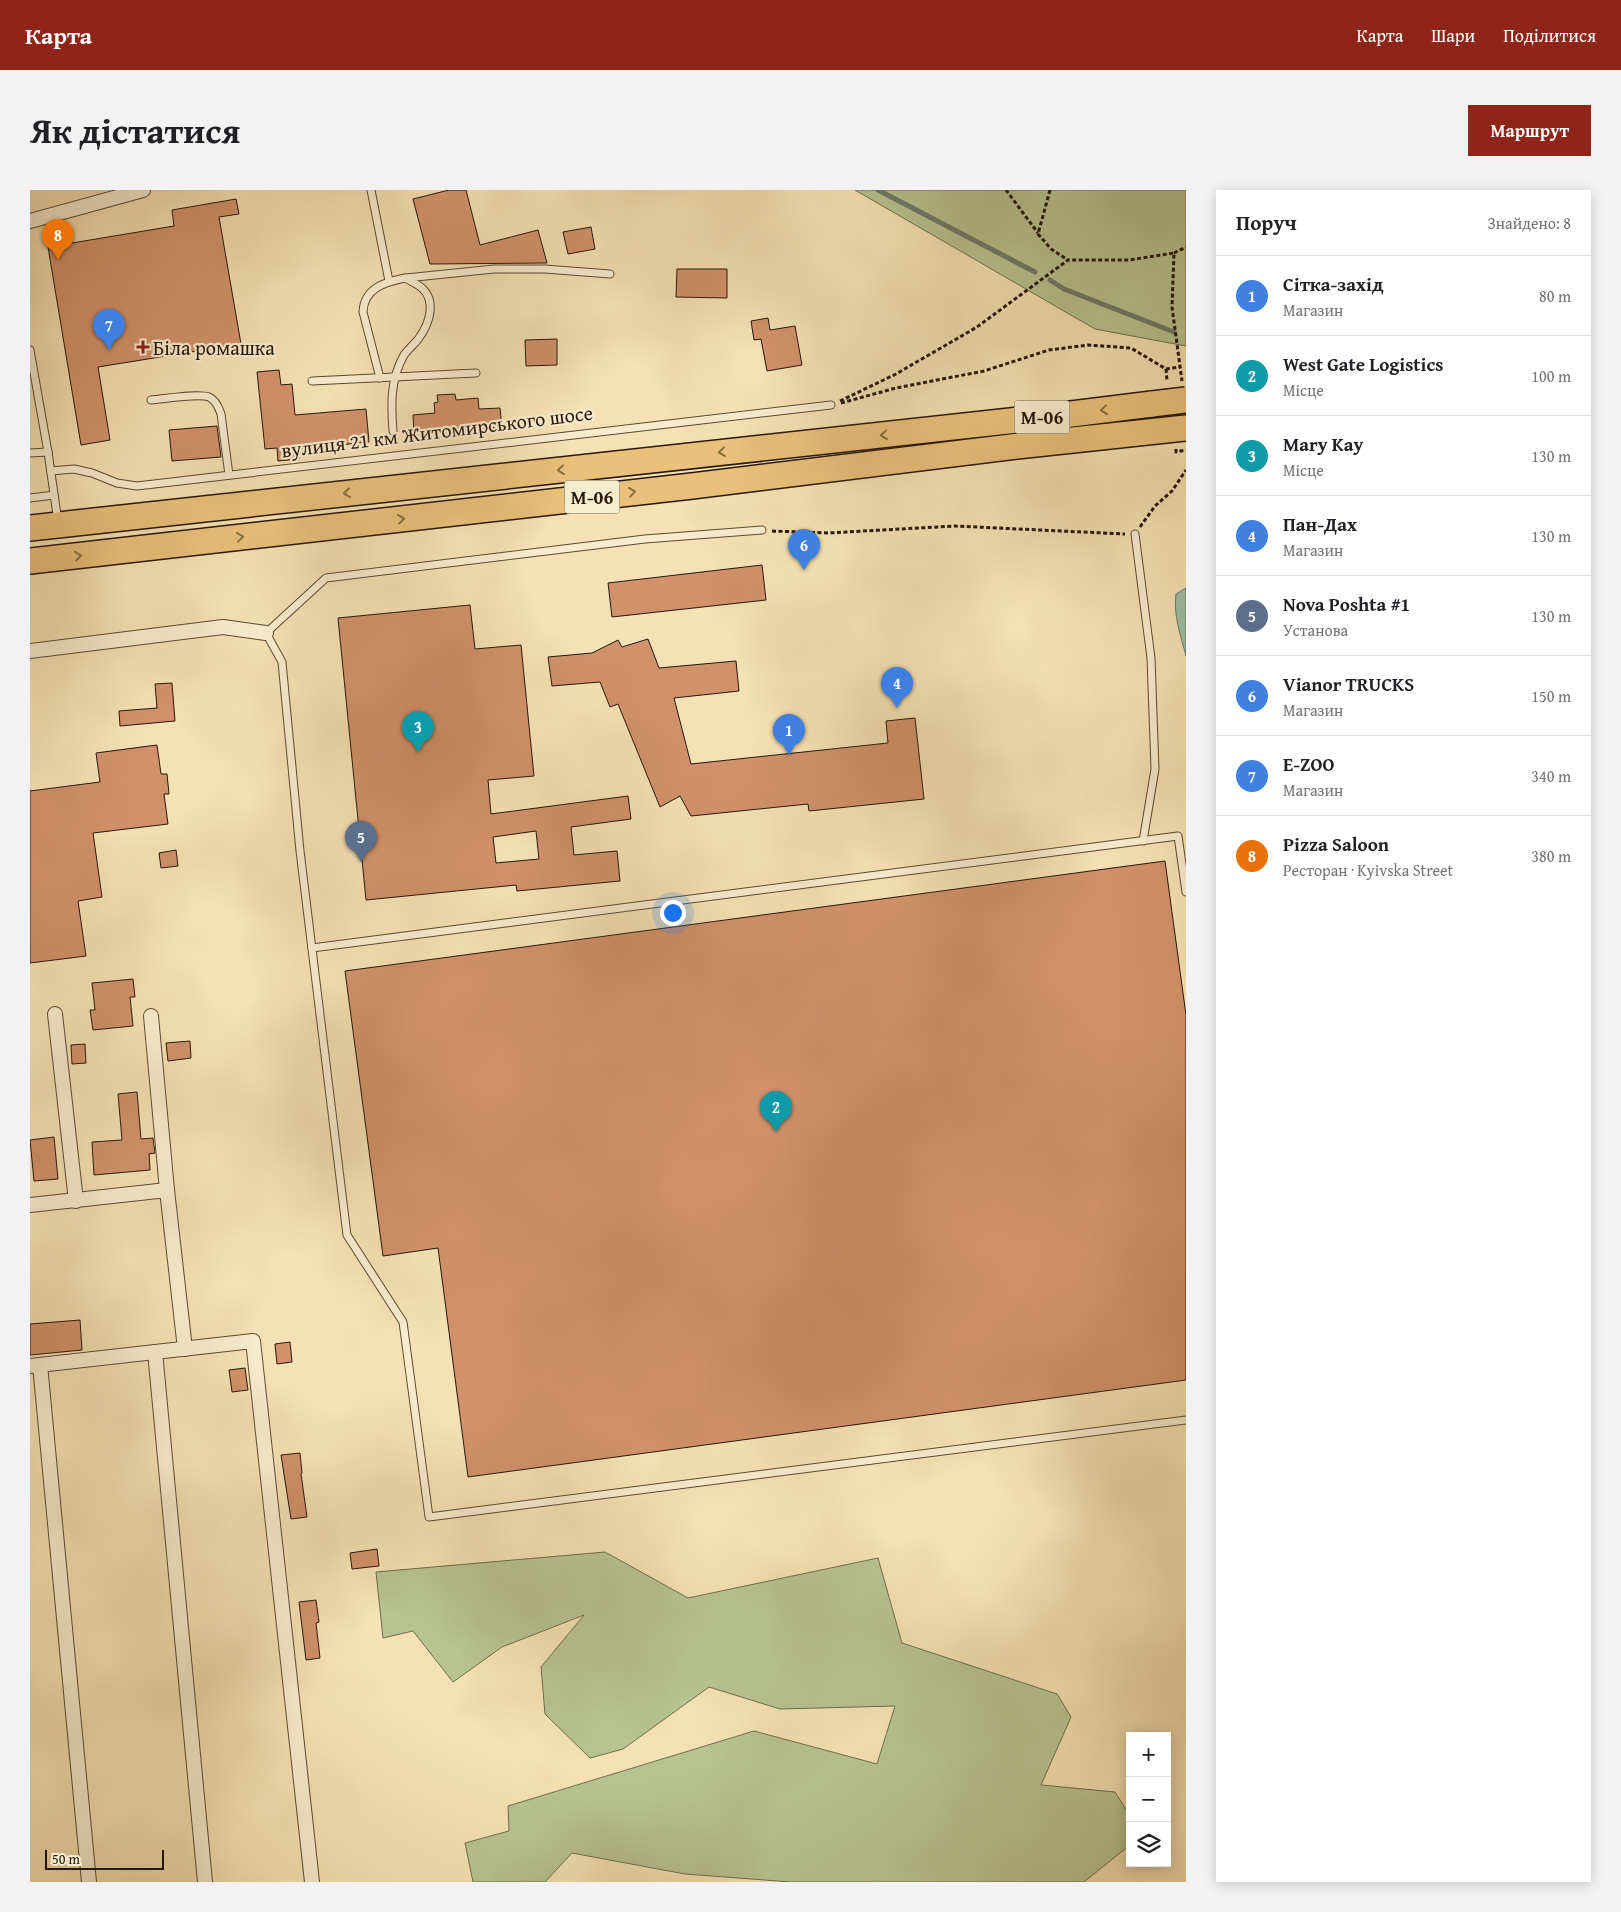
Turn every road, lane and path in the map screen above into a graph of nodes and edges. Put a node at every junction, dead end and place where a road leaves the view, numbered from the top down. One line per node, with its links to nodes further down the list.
1 (143, 190): 5 (street)
2 (371, 190): 12 (lane)
3 (1006, 190): 6 (path)
4 (1050, 190): 6 (path)
5 (30, 221)
6 (1038, 234): 9 (path)
7 (1186, 247): 8 (path)
8 (1174, 253): 9 (path); 14 (path)
9 (1068, 260): 23 (path)
10 (610, 274): 11 (lane)
11 (406, 278): 12 (lane); 17 (lane)
12 (390, 281): 18 (lane)
13 (30, 350): 27 (lane)
14 (1180, 367): 15 (path); 21 (path)
15 (1166, 369): 20 (path); 23 (path)
16 (476, 373): 17 (lane)
17 (395, 377): 18 (lane); 25 (lane)
18 (380, 378): 19 (lane)
19 (312, 381)
20 (1167, 381)
21 (1184, 393): 35 (highway, М-06, one-way to 35, bridge)
22 (151, 400): 32 (lane)
23 (831, 405): 32 (lane, вулиця 21 км Житомирського шосе)
24 (1186, 428): 39 (highway, М-06, one-way to 24)
25 (393, 431)
26 (1186, 450): 28 (path)
27 (48, 452): 29 (lane); 31 (lane)
28 (1176, 452)
29 (30, 453)
30 (1186, 470): 38 (path)
31 (51, 471): 32 (lane, вулиця 21 км Житомирського шосе); 33 (lane)
32 (229, 475)
33 (54, 495): 34 (lane); 35 (lane)
34 (30, 498)
35 (58, 525): 36 (highway, М-06)
36 (30, 528)
37 (762, 530): 38 (path); 40 (lane)
38 (1135, 534): 42 (lane)
39 (30, 561)
40 (266, 633): 41 (street); 44 (lane)
41 (30, 651)
42 (1143, 841): 43 (lane); 44 (lane)
43 (1186, 892)
44 (312, 948): 53 (lane)
45 (55, 1014): 48 (street)
46 (151, 1016): 47 (street)
47 (167, 1190): 48 (street); 50 (street)
48 (76, 1201): 49 (street)
49 (30, 1205)
50 (185, 1349): 51 (street); 56 (street)
51 (155, 1352): 52 (street); 55 (street)
52 (35, 1365): 54 (street)
53 (1186, 1420)
54 (90, 1882)
55 (205, 1882)
56 (312, 1882)

